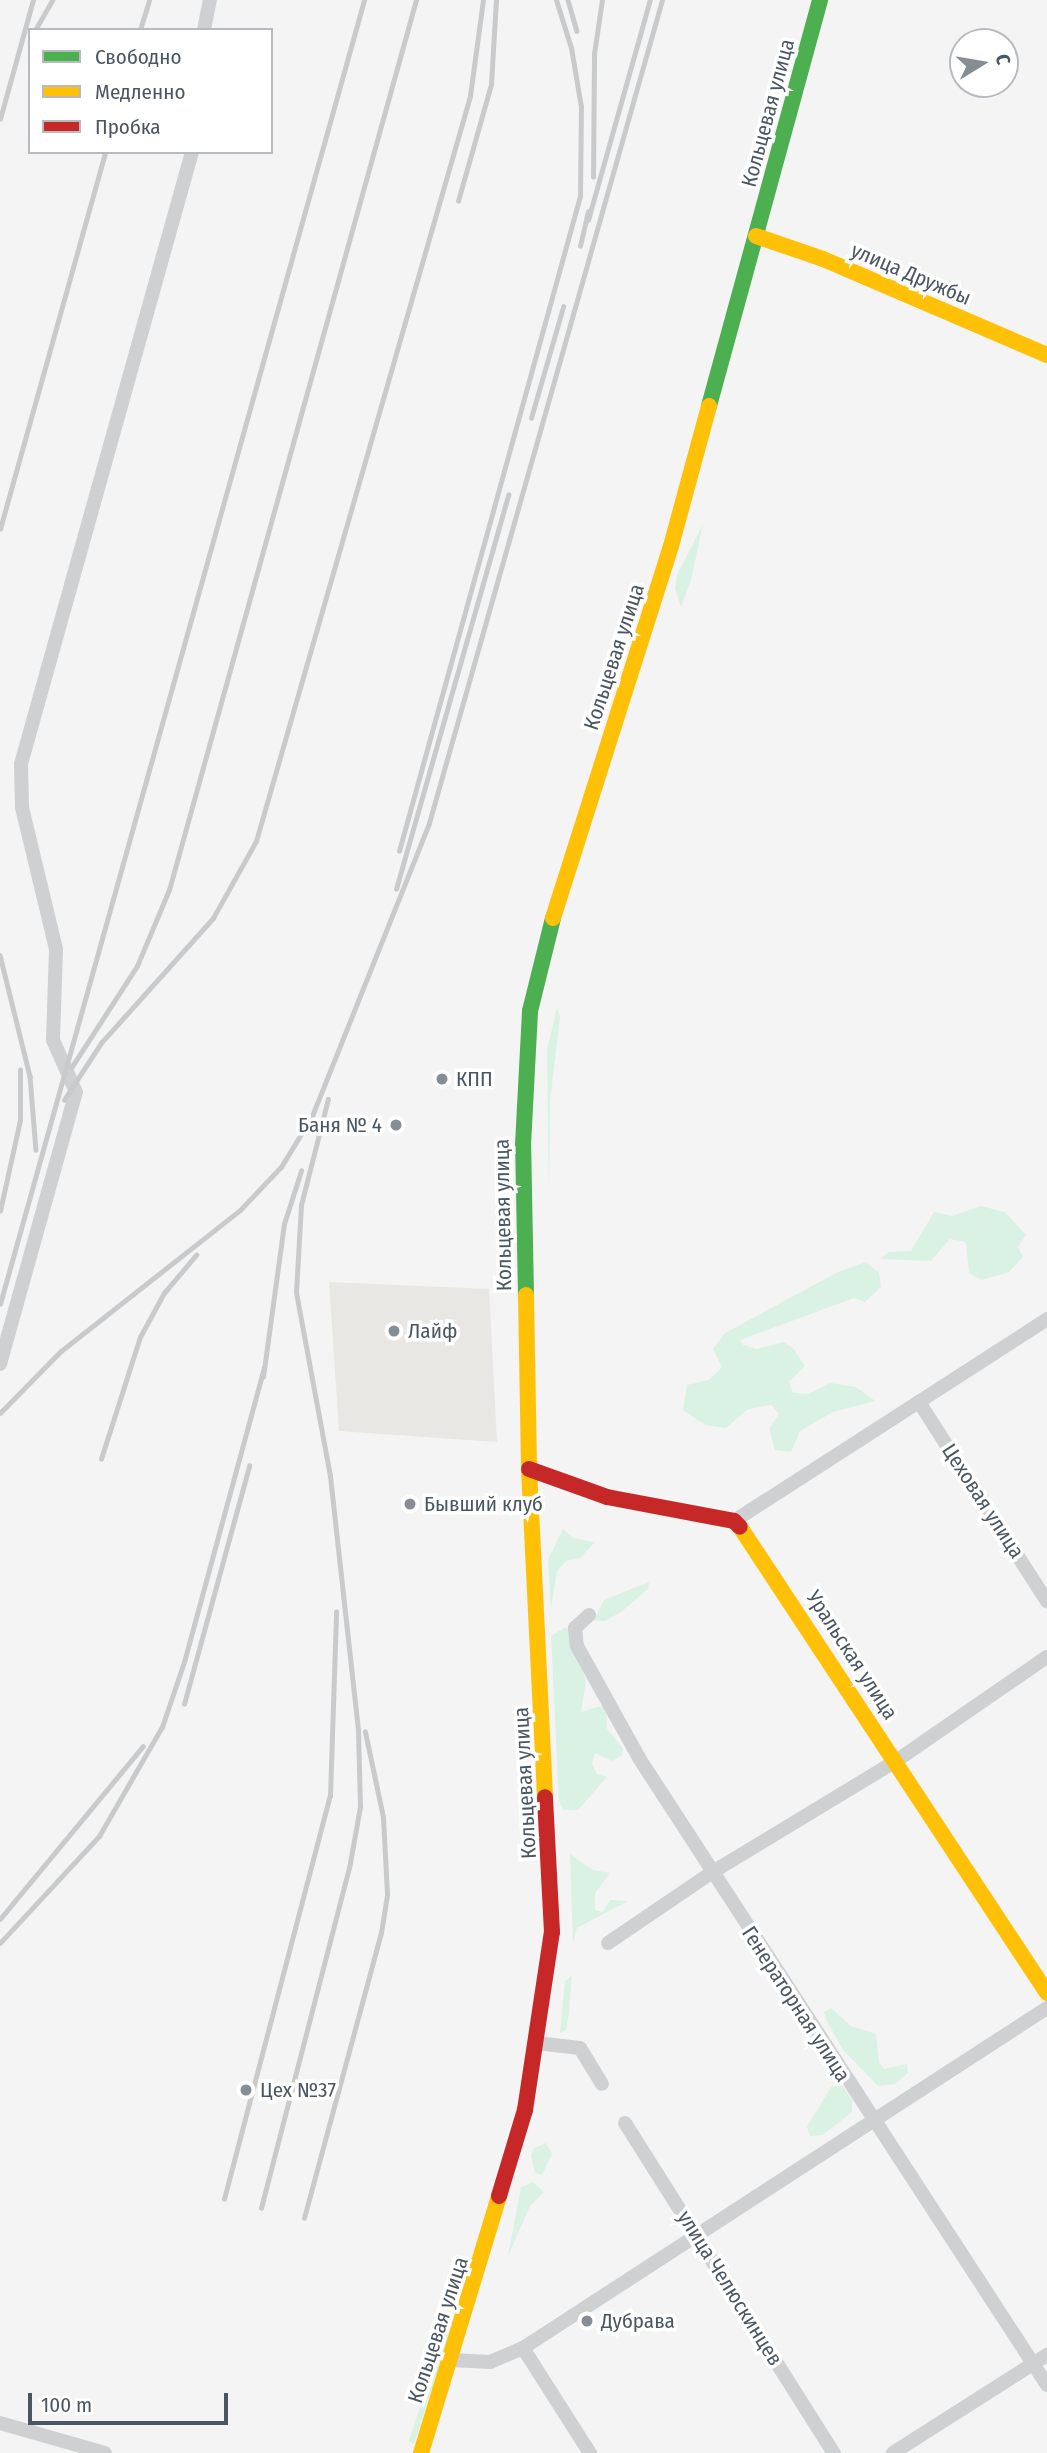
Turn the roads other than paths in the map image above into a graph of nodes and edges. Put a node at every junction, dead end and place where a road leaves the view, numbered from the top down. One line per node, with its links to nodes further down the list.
1 (210, 0): 3 (street)
2 (820, 0): 5 (street, Кольцевая улица)
3 (204, 28)
4 (190, 154): 8 (street)
5 (756, 236): 6 (street, улица Дружбы); 10 (street, Кольцевая улица)
6 (1047, 355)
7 (1047, 1319): 9 (street)
8 (0, 1364)
9 (919, 1402): 11 (street); 12 (street, Цеховая улица)
10 (529, 1469): 11 (street); 20 (street, Кольцевая улица)
11 (734, 1521): 15 (street, Уральская улица)
12 (1047, 1601)
13 (589, 1615): 16 (street, Генераторная улица)
14 (1047, 1657): 15 (street)
15 (896, 1761): 16 (street); 18 (street, Уральская улица)
16 (711, 1873): 17 (street); 22 (street, Генераторная улица)
17 (608, 1943)
18 (1047, 1993)
19 (1047, 2008): 22 (street)
20 (537, 2043): 21 (street); 27 (street, Кольцевая улица)
21 (602, 2084)
22 (871, 2119): 24 (street); 28 (street, Генераторная улица)
23 (625, 2123): 24 (street, улица Челюскинцев)
24 (698, 2236): 25 (street); 34 (street, улица Челюскинцев)
25 (523, 2348): 27 (street); 33 (street)
26 (1047, 2355): 28 (street)
27 (451, 2360): 32 (street, Кольцевая улица)
28 (1034, 2364): 29 (street, Генераторная улица); 35 (street)
29 (1047, 2385)
30 (0, 2423): 31 (street)
31 (105, 2453)
32 (421, 2453)
33 (590, 2453)
34 (834, 2453)
35 (893, 2453)

